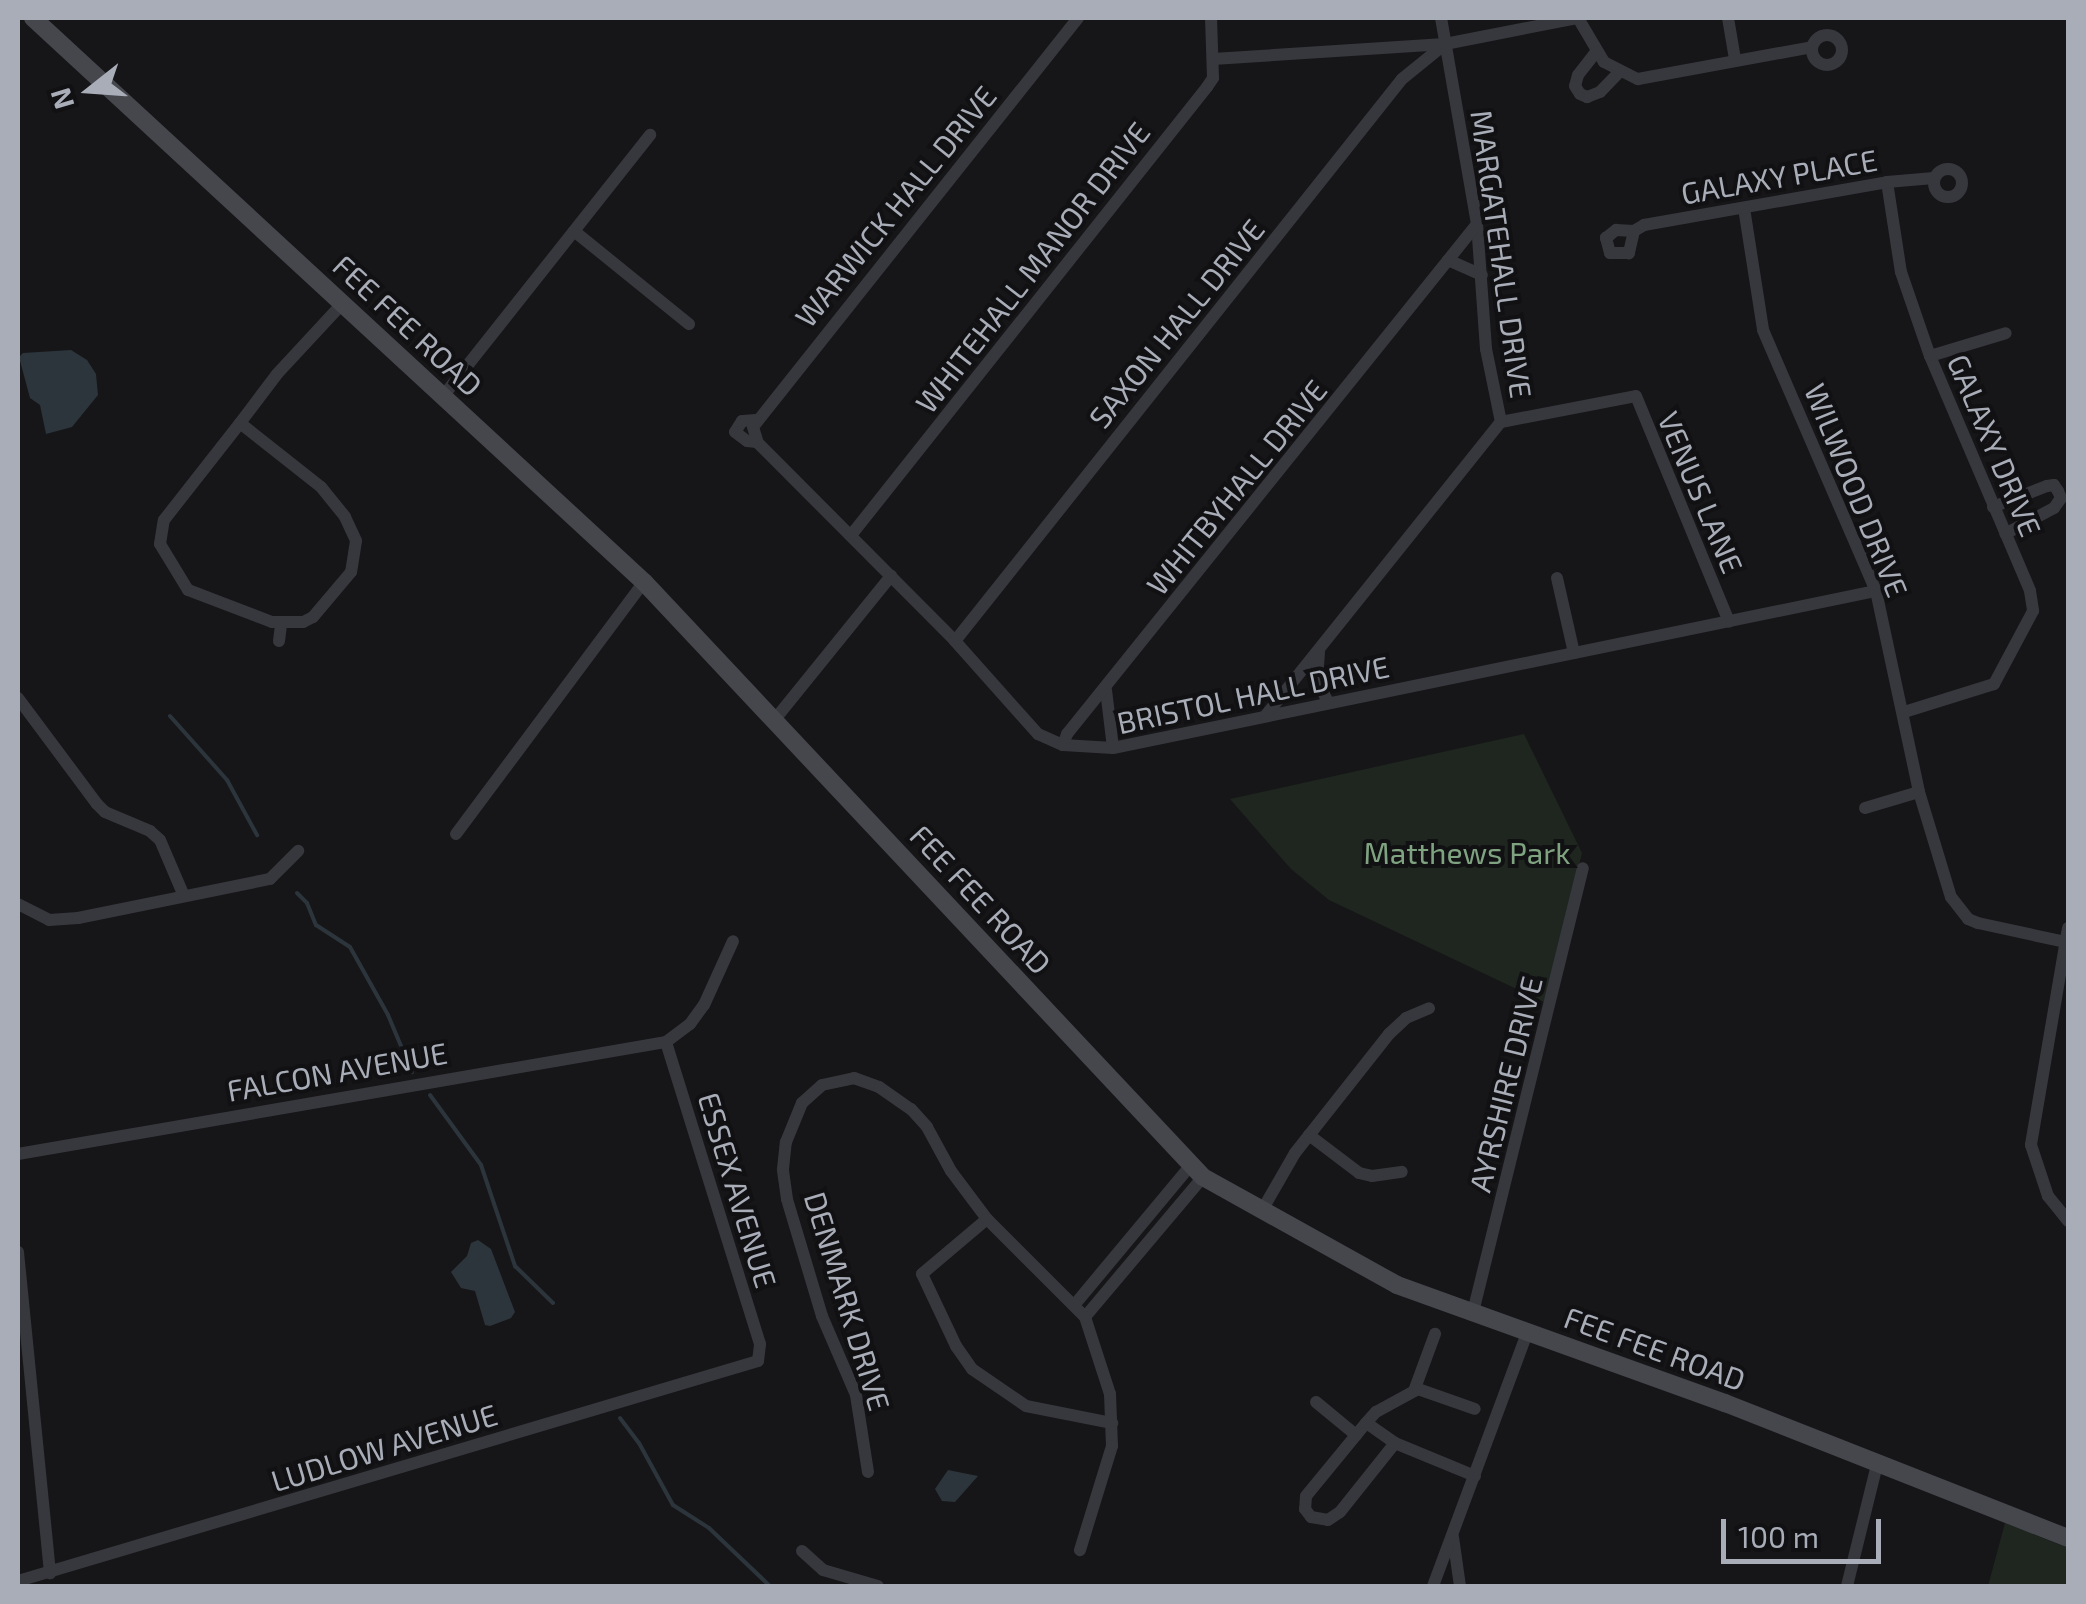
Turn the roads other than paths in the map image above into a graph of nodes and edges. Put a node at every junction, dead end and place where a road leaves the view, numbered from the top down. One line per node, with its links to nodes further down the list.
1 (32, 18): 22 (street, FEE FEE ROAD)
2 (1078, 18): 30 (street, WARWICK HALL DRIVE)
3 (1210, 18): 10 (street, WHITEHALL MANOR DRIVE)
4 (1441, 18): 7 (street, MARGATEHALL DRIVE)
5 (1578, 18): 7 (street); 9 (street)
6 (1728, 18): 11 (street)
7 (1445, 44): 10 (street); 17 (street, MARGATEHALL DRIVE); 39 (street, SAXON HALL DRIVE)
8 (1812, 47): 11 (street)
9 (1596, 52): 12 (street); 12 (street)
10 (1213, 59): 30 (street, WHITEHALL MANOR DRIVE)
11 (1735, 59): 12 (street)
12 (1619, 72)
13 (650, 135): 18 (street)
14 (1934, 178): 15 (street, GALAXY PLACE)
15 (1887, 182): 16 (street, GALAXY PLACE); 25 (street, GALAXY DRIVE)
16 (1744, 208): 19 (street, GALAXY PLACE); 35 (street, WILWOOD DRIVE)
17 (1477, 224): 20 (street, WHITBYHALL DRIVE); 21 (street, MARGATEHALL DRIVE)
18 (574, 231): 23 (street); 26 (street)
19 (1634, 231)
20 (1448, 260): 21 (street); 42 (street, WHITBYHALL DRIVE)
21 (1482, 275): 27 (street, MARGATEHALL DRIVE)
22 (343, 303): 26 (street, FEE FEE ROAD); 28 (street)
23 (689, 324)
24 (2006, 333): 25 (street)
25 (1930, 356): 29 (street, GALAXY DRIVE)
26 (444, 395): 34 (street, FEE FEE ROAD)
27 (1501, 422): 36 (street, VENUS LANE); 40 (street, MARGATEHALL DRIVE)
28 (240, 423): 37 (street); 37 (street)
29 (1993, 507): 31 (street, GALAXY DRIVE); 31 (street)
30 (852, 534): 32 (street)
31 (2004, 534): 45 (street, GALAXY DRIVE)
32 (891, 576): 39 (street); 47 (street)
33 (1557, 578): 41 (street)
34 (644, 582): 47 (street, FEE FEE ROAD); 52 (street)
35 (1876, 590): 36 (street, BRISTOL HALL DRIVE); 45 (street, WILWOOD DRIVE)
36 (1728, 622): 41 (street, BRISTOL HALL DRIVE)
37 (281, 624): 38 (street)
38 (279, 641)
39 (955, 641): 48 (street)
40 (1319, 649): 44 (street); 46 (street, MARGATEHALL DRIVE)
41 (1574, 654): 44 (street, BRISTOL HALL DRIVE)
42 (1106, 690): 48 (street, WHITBYHALL DRIVE); 49 (street)
43 (18, 698): 55 (street)
44 (1328, 704): 46 (street, BRISTOL HALL DRIVE)
45 (1904, 712): 50 (street, WILWOOD DRIVE)
46 (1266, 715): 49 (street, BRISTOL HALL DRIVE)
47 (776, 718): 63 (street, FEE FEE ROAD)
48 (1063, 746): 49 (street, BRISTOL HALL DRIVE)
49 (1113, 748)
50 (1920, 792): 51 (street); 57 (street, WILWOOD DRIVE)
51 (1864, 808)
52 (456, 834)
53 (298, 851): 55 (street)
54 (1583, 868): 70 (street, AYRSHIRE DRIVE)
55 (184, 896): 56 (street)
56 (18, 904)
57 (2067, 935): 67 (street)
58 (733, 941): 60 (street)
59 (1429, 1008): 61 (street)
60 (666, 1042): 62 (street, FALCON AVENUE); 74 (street, ESSEX AVENUE)
61 (1309, 1135): 64 (street); 65 (street)
62 (18, 1154)
63 (1197, 1172): 65 (street, FEE FEE ROAD); 69 (street); 71 (street)
64 (1402, 1172)
65 (1261, 1212): 70 (street, FEE FEE ROAD)
66 (986, 1219): 69 (street); 79 (street); 83 (street, DENMARK DRIVE)
67 (2068, 1221)
68 (18, 1252): 89 (street)
69 (1076, 1303): 71 (street)
70 (1473, 1312): 72 (street, FEE FEE ROAD)
71 (1085, 1317): 79 (street)
72 (1528, 1331): 82 (street, FEE FEE ROAD); 84 (street)
73 (1435, 1334): 75 (street)
74 (761, 1355): 89 (street, LUDLOW AVENUE)
75 (1414, 1391): 77 (street); 78 (street)
76 (1316, 1402): 80 (street)
77 (1476, 1409)
78 (1366, 1423): 80 (street); 81 (street)
79 (1112, 1424): 87 (street)
80 (1356, 1435): 81 (street)
81 (1395, 1444): 84 (street)
82 (1878, 1461): 86 (street, FEE FEE ROAD); 94 (street)
83 (868, 1472)
84 (1475, 1476): 85 (street)
85 (1452, 1534): 92 (street); 93 (street)
86 (2068, 1538)
87 (1080, 1550)
88 (802, 1551): 91 (street)
89 (50, 1573): 90 (street, LUDLOW AVENUE)
90 (18, 1581)
91 (878, 1586)
92 (1433, 1586)
93 (1460, 1586)
94 (1847, 1586)

